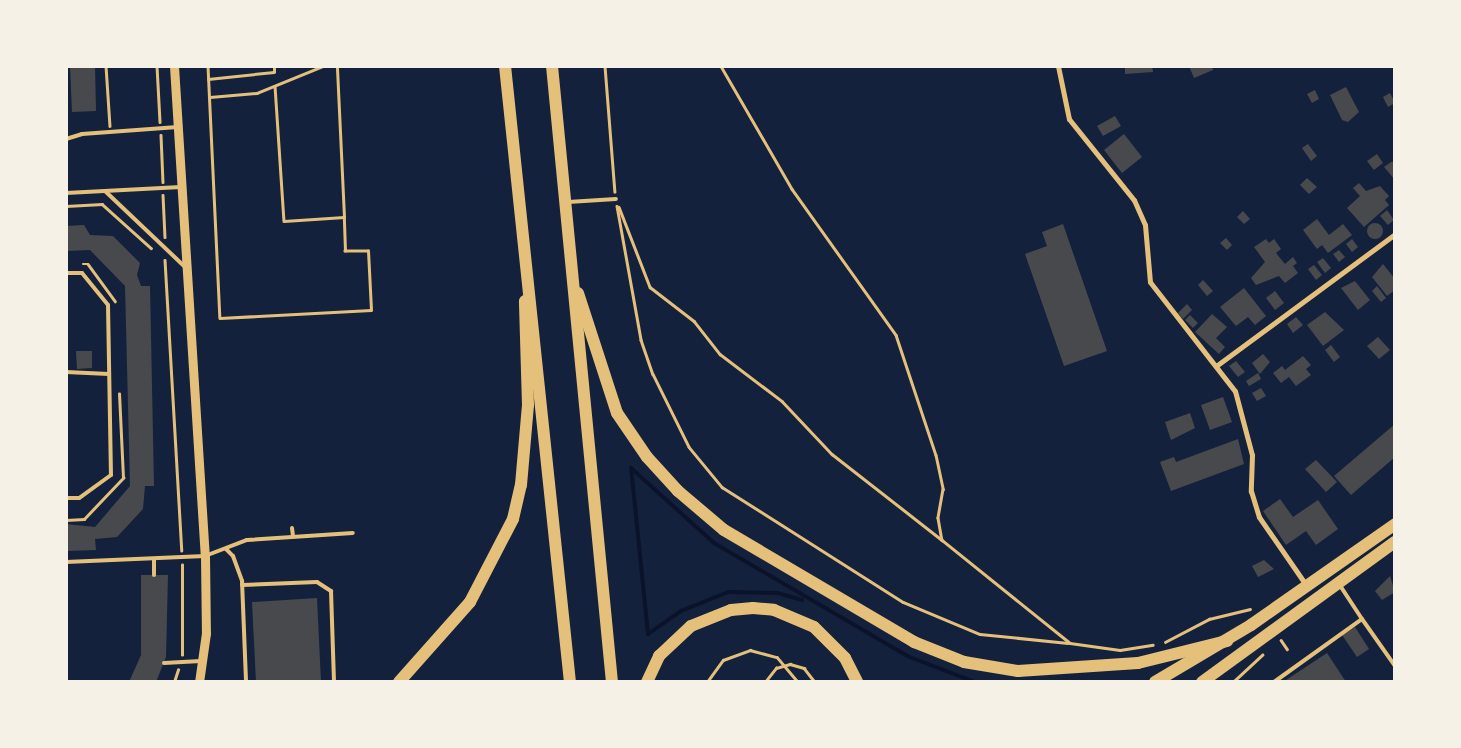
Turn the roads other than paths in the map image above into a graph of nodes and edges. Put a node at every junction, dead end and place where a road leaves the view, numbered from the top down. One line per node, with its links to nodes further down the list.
1 (174, 66): 5 (street)
2 (505, 66): 15 (main road)
3 (552, 66): 11 (main road)
4 (1058, 66): 17 (street)
5 (179, 127): 6 (lane); 7 (street)
6 (66, 139)
7 (182, 186): 8 (lane); 13 (street)
8 (105, 191): 9 (lane); 13 (lane)
9 (66, 193)
10 (616, 199): 11 (lane)
11 (564, 203): 14 (main road)
12 (1395, 234): 17 (street)
13 (187, 269): 27 (street)
14 (571, 269): 35 (main road); 46 (main road)
15 (524, 271): 44 (main road); 45 (main road)
16 (66, 273): 19 (lane)
17 (1216, 366): 33 (street)
18 (66, 372): 19 (lane)
19 (109, 374): 20 (lane)
20 (66, 498)
21 (1395, 524): 33 (main road)
22 (292, 528): 24 (lane)
23 (353, 533): 24 (lane)
24 (293, 536): 26 (lane)
25 (1395, 542): 31 (main road)
26 (226, 549): 27 (lane); 32 (lane)
27 (205, 556): 28 (lane); 36 (street)
28 (154, 560): 29 (lane); 30 (lane)
29 (66, 562)
30 (154, 575)
31 (1338, 582): 34 (lane); 40 (main road)
32 (242, 585): 42 (lane); 43 (lane)
33 (1306, 585): 35 (main road)
34 (1362, 619): 38 (lane); 49 (lane)
35 (1227, 641): 39 (main road)
36 (204, 661): 37 (lane); 41 (street)
37 (164, 663)
38 (1395, 666)
39 (1159, 679)
40 (1203, 681)
41 (199, 682)
42 (246, 682)
43 (334, 682)
44 (398, 682)
45 (570, 682)
46 (612, 682)
47 (646, 682): 48 (main road)
48 (857, 682)
49 (1274, 682)

